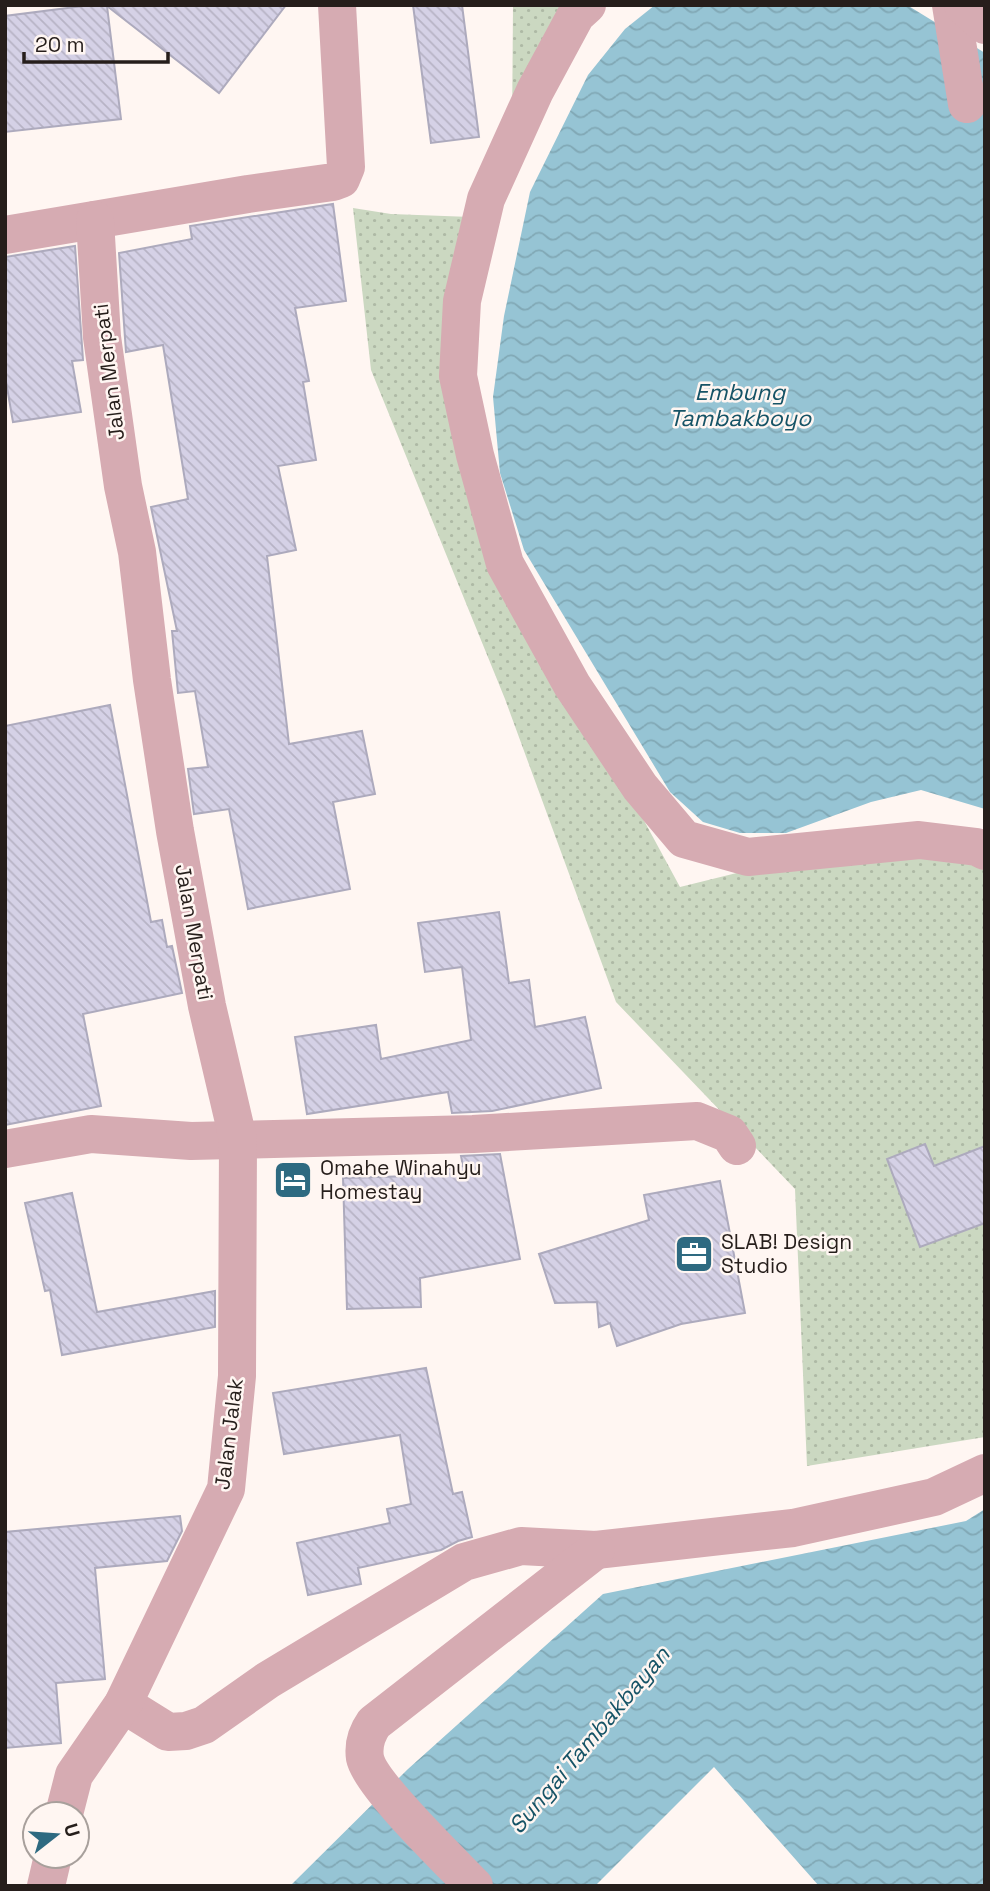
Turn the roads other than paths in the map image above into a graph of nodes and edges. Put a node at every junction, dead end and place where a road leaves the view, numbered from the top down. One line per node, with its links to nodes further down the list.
1 (337, 5): 7 (street)
2 (587, 5): 9 (street)
3 (951, 5): 6 (street)
4 (963, 5): 5 (street)
5 (985, 24)
6 (967, 104)
7 (95, 220): 8 (street); 10 (street, Jalan Merpati)
8 (5, 235)
9 (985, 850)
10 (238, 1139): 11 (street); 12 (street); 15 (street, Jalan Jalak)
11 (737, 1146)
12 (5, 1149)
13 (985, 1473): 14 (street)
14 (596, 1550): 15 (street); 17 (street)
15 (123, 1704): 16 (street, Jalan Jalak)
16 (68, 1800)
17 (474, 1886)

